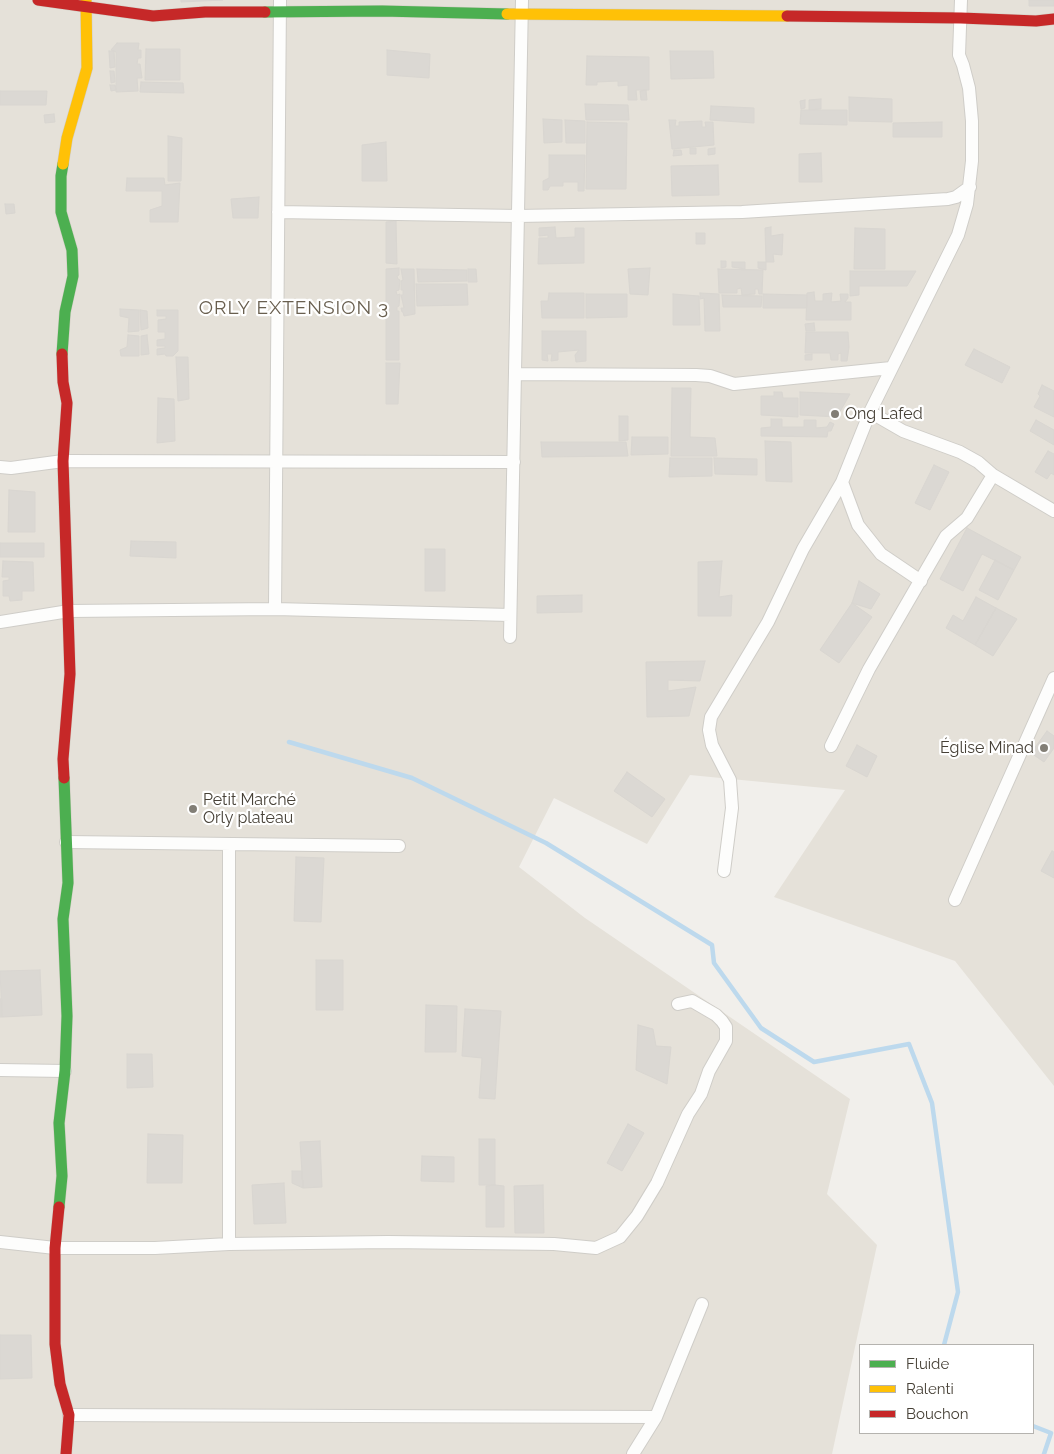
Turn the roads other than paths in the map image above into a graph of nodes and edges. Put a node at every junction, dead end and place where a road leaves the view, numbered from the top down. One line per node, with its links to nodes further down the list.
1 (38, 0): 4 (street)
2 (522, 0): 6 (street)
3 (961, 0): 7 (street)
4 (86, 3): 5 (street); 15 (street)
5 (279, 6): 6 (street); 10 (street)
6 (522, 14): 7 (street); 11 (street)
7 (961, 18): 8 (street); 9 (street)
8 (1054, 20)
9 (970, 187): 11 (street); 12 (street)
10 (278, 212): 11 (street); 16 (street)
11 (518, 216): 13 (street)
12 (891, 368): 13 (street); 14 (street)
13 (516, 374): 17 (street)
14 (870, 412): 19 (street); 20 (street)
15 (63, 461): 16 (street); 18 (street); 24 (street)
16 (276, 461): 17 (street); 23 (street)
17 (514, 462): 25 (street)
18 (0, 467)
19 (993, 475): 21 (street); 22 (street)
20 (842, 482): 22 (street); 33 (street)
21 (1054, 511)
22 (921, 581): 29 (street)
23 (275, 609): 24 (street); 25 (street)
24 (69, 611): 26 (street); 30 (street)
25 (510, 615): 27 (street)
26 (0, 622)
27 (510, 637)
28 (1054, 678): 34 (street)
29 (831, 746)
30 (66, 842): 31 (street); 37 (street)
31 (229, 844): 32 (street); 39 (street)
32 (399, 846)
33 (724, 871)
34 (955, 900)
35 (678, 1004): 39 (street)
36 (0, 1070): 37 (street)
37 (64, 1071): 40 (street)
38 (0, 1242): 40 (street)
39 (229, 1244): 40 (street)
40 (55, 1248): 42 (street)
41 (702, 1304): 43 (street)
42 (69, 1415): 43 (street); 44 (street)
43 (656, 1417): 45 (street)
44 (66, 1454)
45 (633, 1454)

